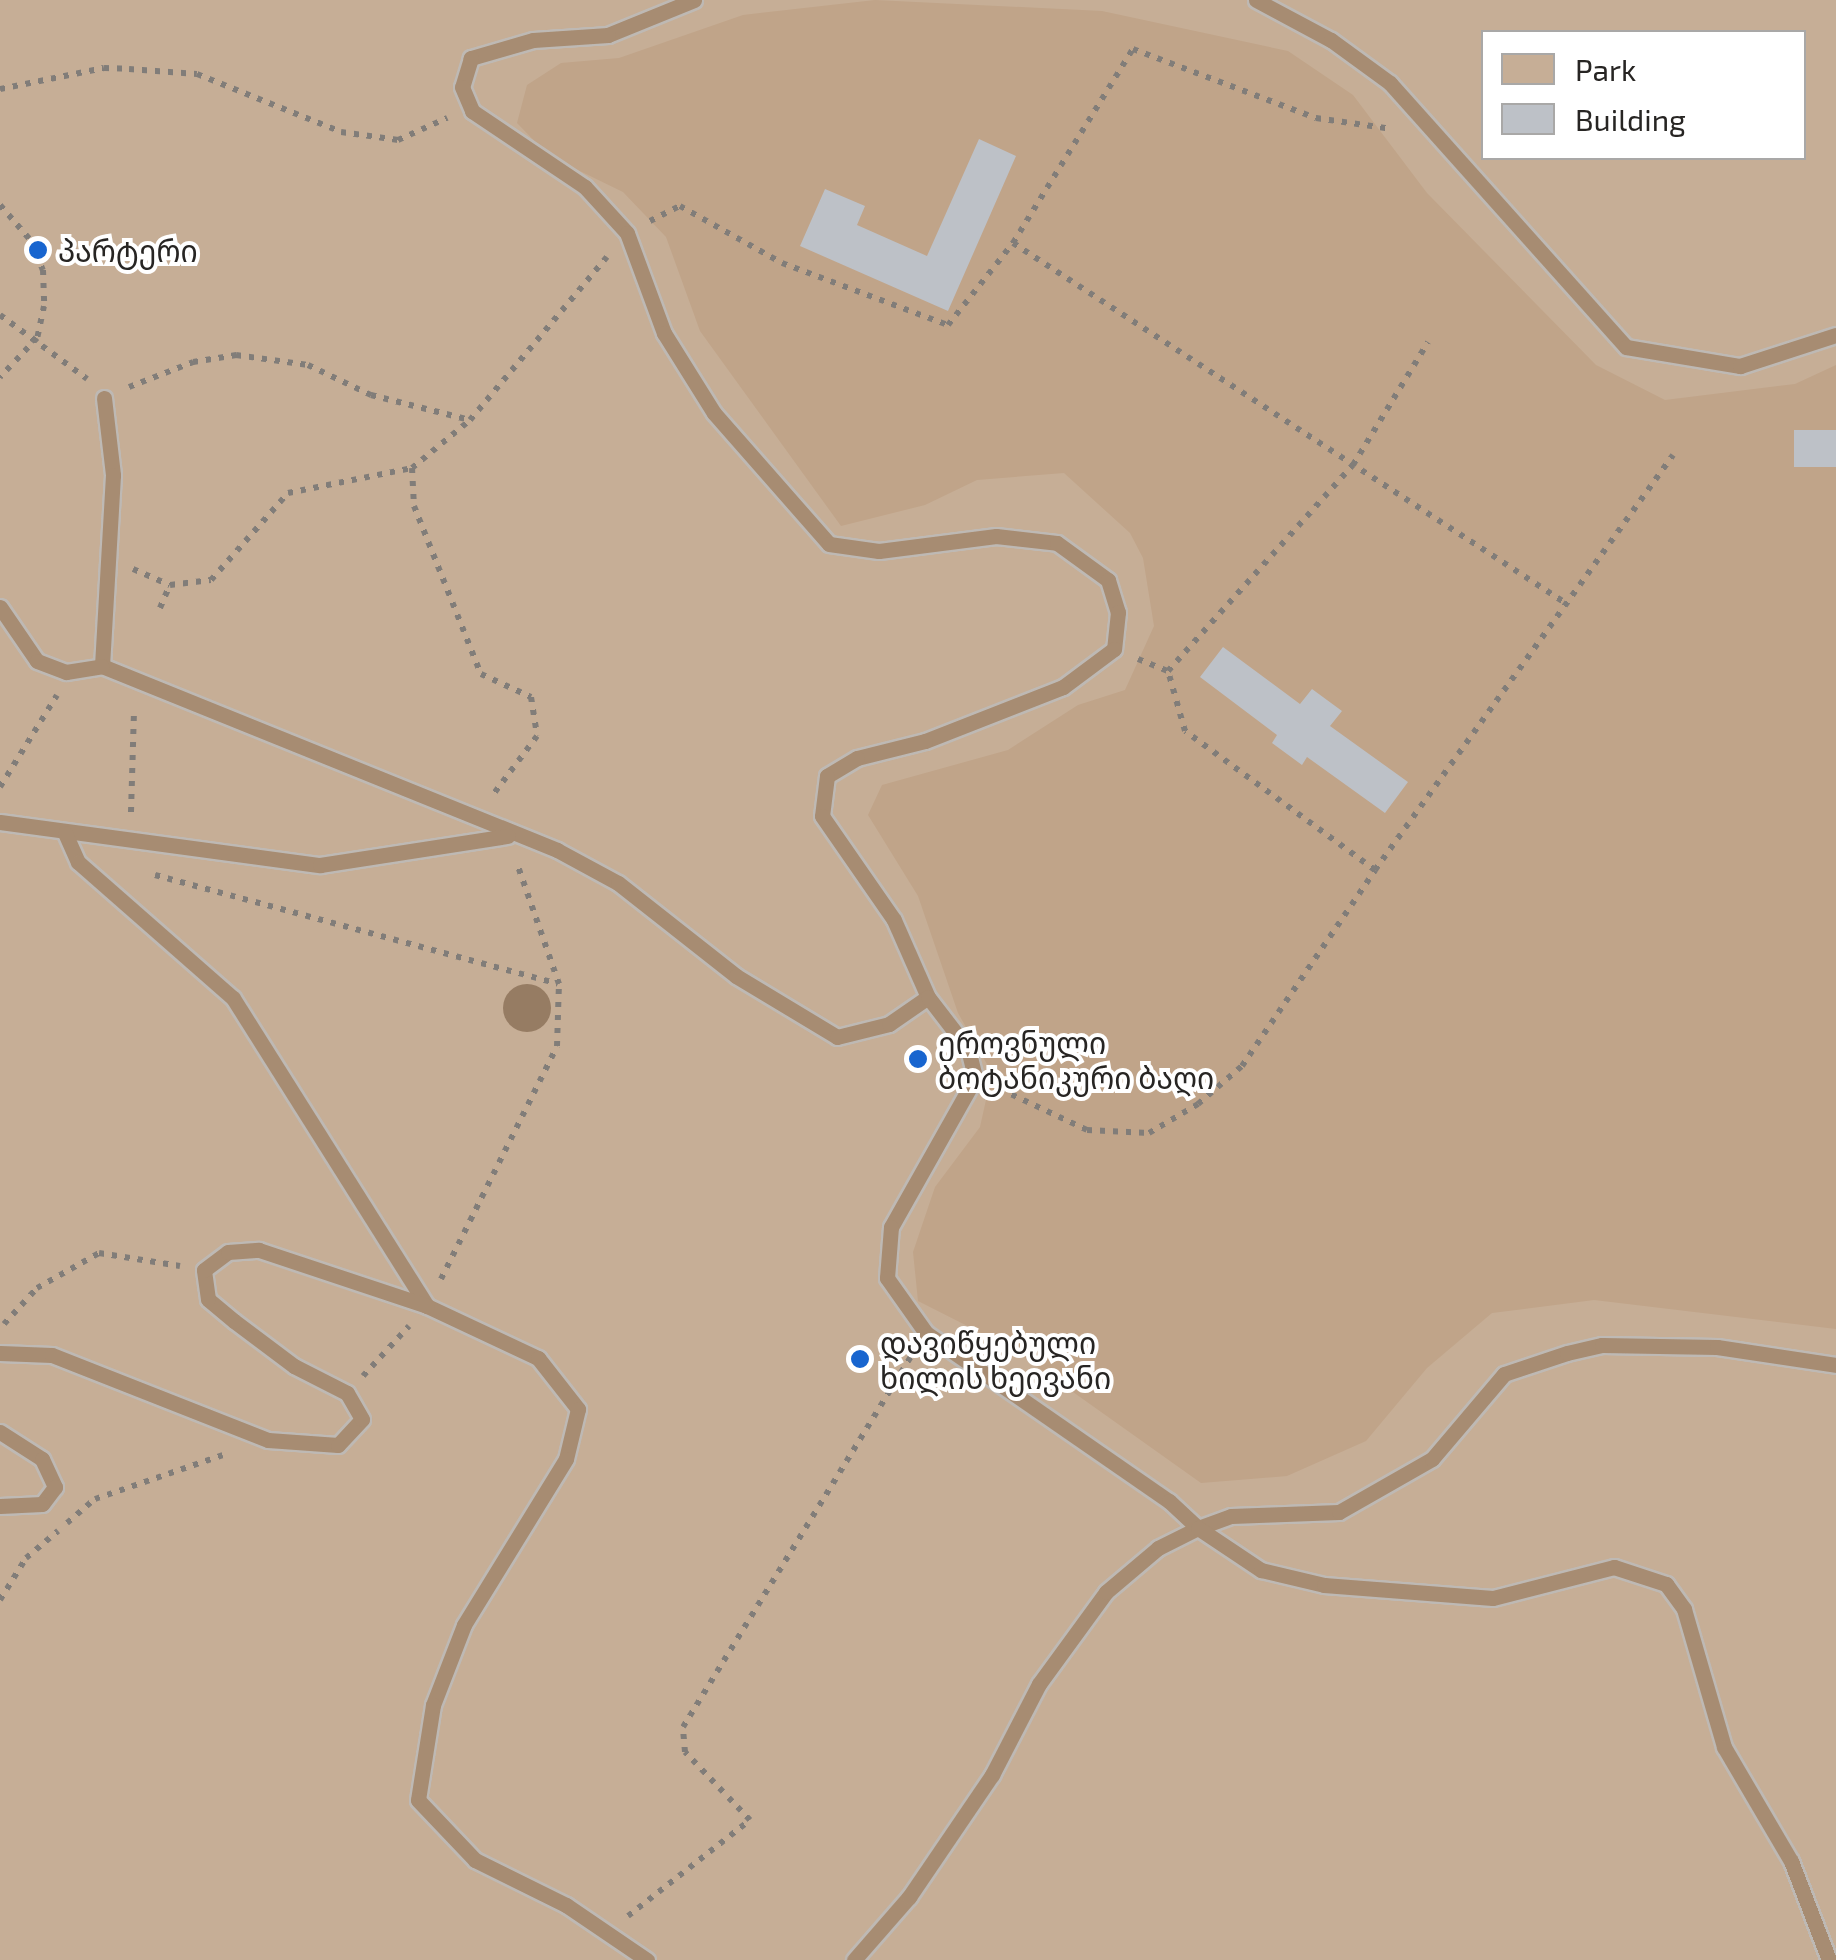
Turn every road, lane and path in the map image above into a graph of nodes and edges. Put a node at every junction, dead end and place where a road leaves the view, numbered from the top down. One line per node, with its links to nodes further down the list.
1 (694, 0): 4 (lane)
2 (1256, 0): 5 (lane)
3 (0, 89): 4 (path)
4 (472, 111): 7 (lane)
5 (1438, 136): 8 (path); 10 (lane)
6 (0, 205): 11 (path)
7 (627, 232): 8 (path); 15 (path); 24 (lane)
8 (1013, 243): 17 (path)
9 (0, 315): 11 (path)
10 (1836, 336)
11 (37, 338): 13 (path); 14 (path)
12 (1428, 342): 17 (path)
13 (0, 376)
14 (104, 398): 15 (path); 19 (lane)
15 (470, 420): 18 (path)
16 (1673, 455): 21 (path)
17 (1353, 464): 21 (path); 26 (path)
18 (412, 468): 20 (path); 32 (path)
19 (110, 559): 20 (path); 25 (lane)
20 (170, 584): 23 (path)
21 (1567, 604): 34 (path)
22 (0, 607): 27 (lane)
23 (160, 608)
24 (1114, 649): 26 (path); 37 (lane)
25 (102, 666): 27 (lane); 28 (lane)
26 (1168, 671): 34 (path)
27 (66, 672): 29 (path)
28 (134, 679): 32 (lane); 33 (path)
29 (0, 787)
30 (0, 822): 31 (lane)
31 (65, 834): 33 (lane); 40 (lane)
32 (508, 836): 33 (lane); 36 (path); 37 (lane)
33 (130, 838)
34 (1376, 870): 38 (path)
35 (144, 872): 36 (path)
36 (560, 984): 40 (path)
37 (928, 997): 38 (lane)
38 (974, 1078): 42 (lane)
39 (204, 1270): 40 (lane); 41 (path); 45 (lane)
40 (428, 1306): 45 (path); 52 (lane)
41 (0, 1328)
42 (926, 1333): 49 (lane); 51 (path)
43 (0, 1353): 47 (lane)
44 (1836, 1365): 49 (lane)
45 (346, 1393): 47 (lane)
46 (0, 1432): 48 (lane)
47 (268, 1440): 50 (path)
48 (0, 1506)
49 (1198, 1528): 53 (lane); 54 (lane)
50 (0, 1600)
51 (634, 1906)
52 (647, 1960)
53 (854, 1960)
54 (1829, 1960)

